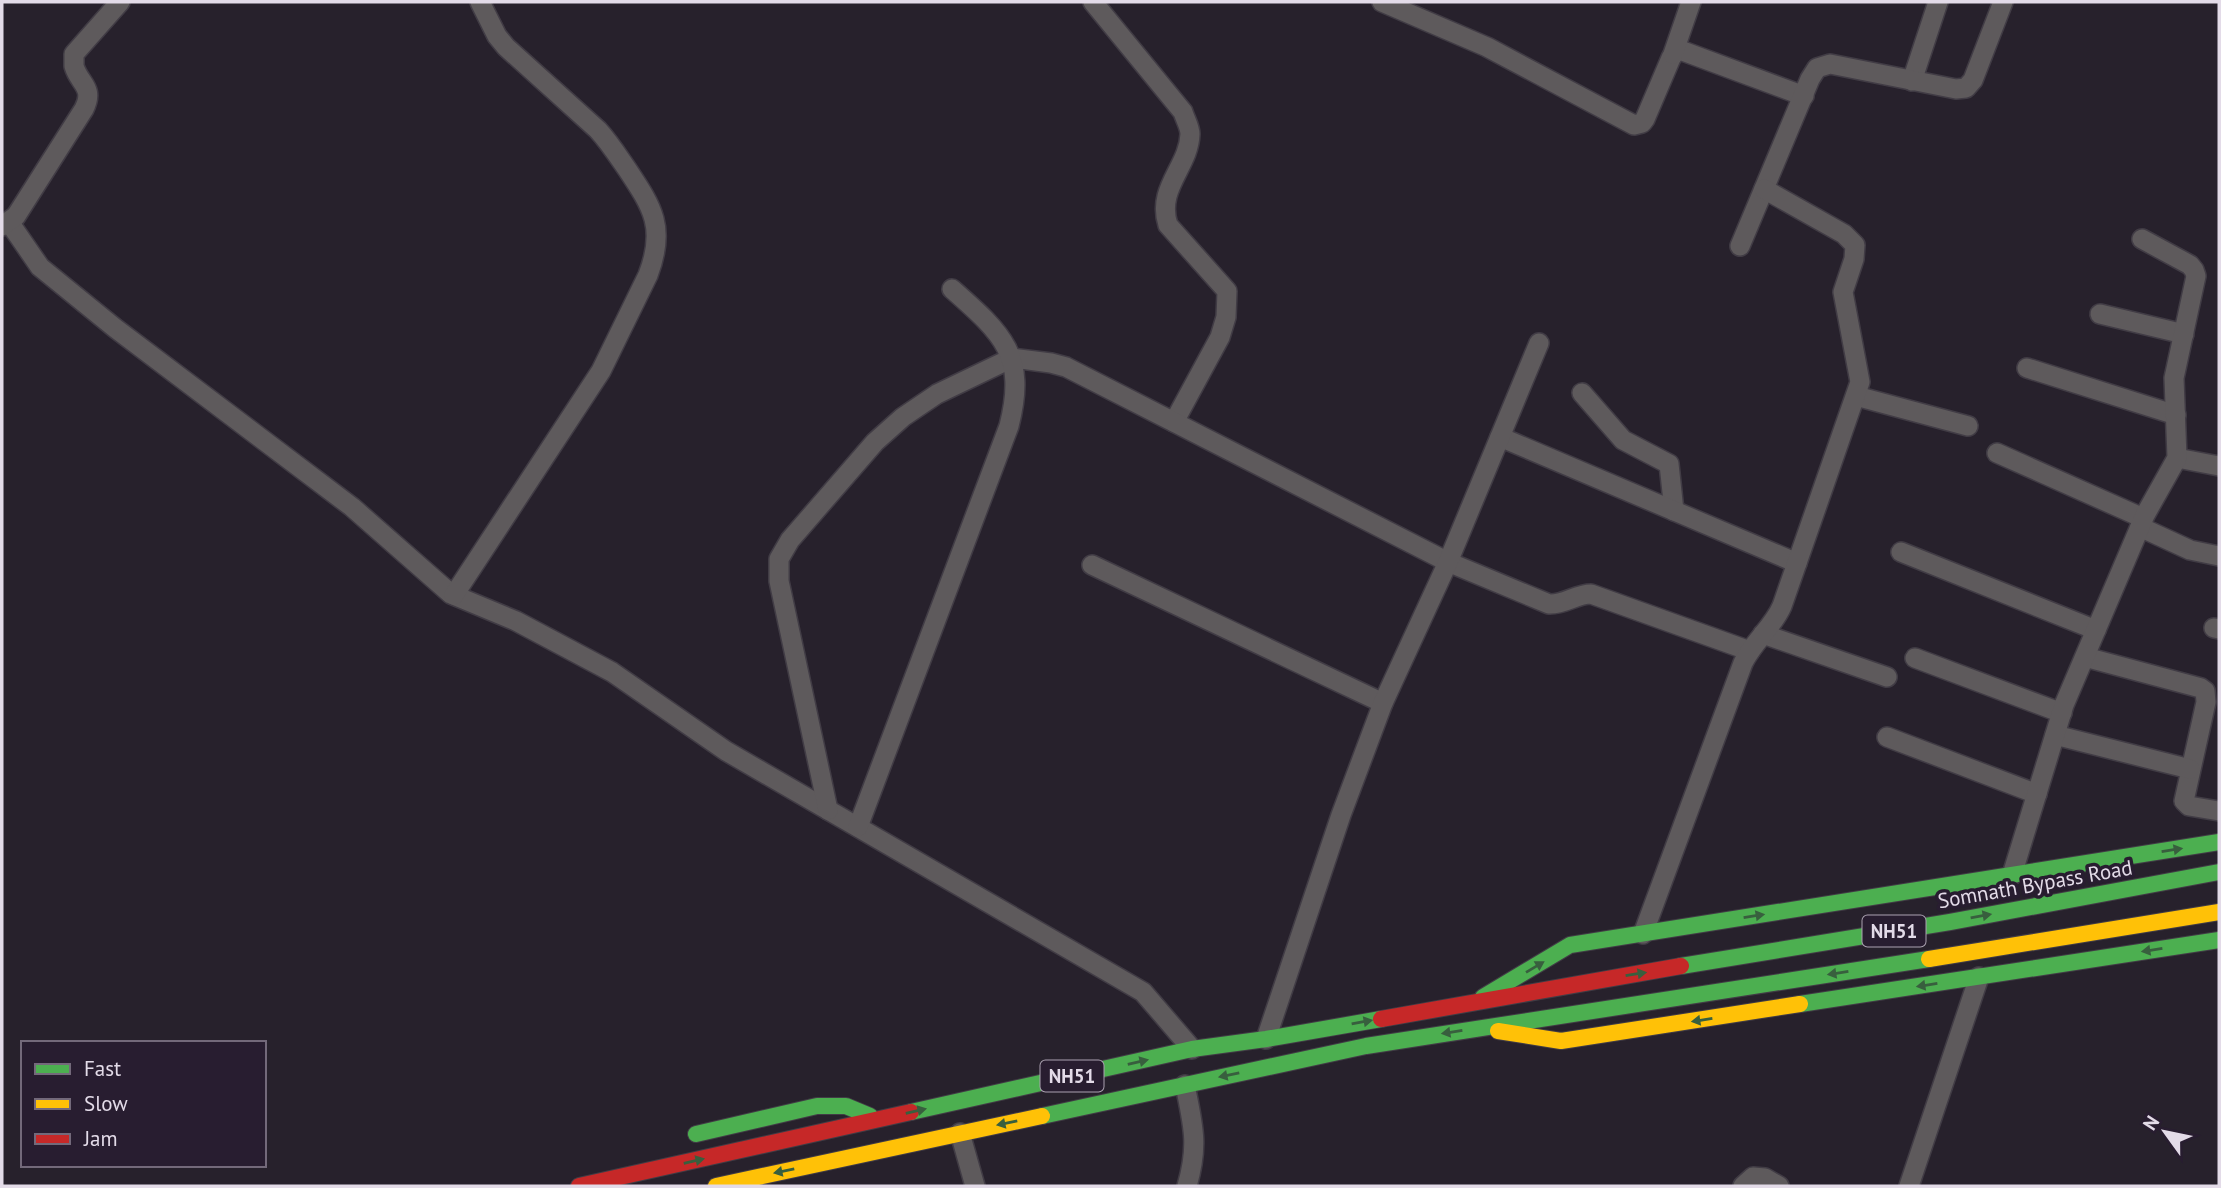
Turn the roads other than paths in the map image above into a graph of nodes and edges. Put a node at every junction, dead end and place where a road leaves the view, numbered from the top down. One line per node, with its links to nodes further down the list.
1 (120, 2): 12 (street)
2 (480, 2): 37 (street)
3 (1093, 2): 24 (street)
4 (1381, 2): 8 (street)
5 (1691, 2): 8 (street)
6 (1938, 2): 9 (street)
7 (2003, 2): 9 (street)
8 (1673, 54): 10 (street)
9 (1912, 81): 10 (street)
10 (1804, 96): 11 (street)
11 (1764, 189): 14 (street); 22 (street)
12 (5, 224): 37 (street)
13 (2141, 239): 17 (street)
14 (1740, 246)
15 (952, 289): 19 (street)
16 (2101, 314): 17 (street)
17 (2184, 334): 23 (street)
18 (1539, 343): 26 (street)
19 (1012, 358): 24 (street); 50 (street); 52 (street)
20 (2027, 368): 23 (street)
21 (1582, 393): 30 (street)
22 (1856, 396): 25 (street); 35 (street)
23 (2176, 415): 28 (street)
24 (1174, 422): 34 (street)
25 (1968, 426)
26 (1500, 437): 30 (street); 34 (street)
27 (1997, 453): 31 (street)
28 (2176, 458): 29 (street); 31 (street)
29 (2219, 466)
30 (1674, 510): 35 (street)
31 (2142, 523): 33 (street); 38 (street)
32 (1902, 552): 38 (street)
33 (2219, 556)
34 (1448, 562): 40 (street); 44 (street)
35 (1797, 563): 39 (street)
36 (1092, 565): 44 (street)
37 (454, 595): 50 (street)
38 (2096, 630): 41 (street)
39 (1763, 634): 40 (street); 43 (street)
40 (1750, 651): 57 (street)
41 (2085, 657): 45 (street); 48 (street)
42 (1915, 658): 45 (street)
43 (1886, 677)
44 (1383, 703): 62 (street)
45 (2062, 713): 46 (street)
46 (2055, 734): 48 (street); 49 (street)
47 (1887, 737): 49 (street)
48 (2190, 769): 51 (street)
49 (2037, 794): 55 (street)
50 (828, 810): 52 (street)
51 (2219, 811)
52 (858, 827): 63 (street)
53 (2219, 842): 55 (main road, one-way to 53)
54 (2219, 872): 60 (main road, Somnath Bypass Road / NH51, one-way to 54)
55 (2012, 875): 57 (main road, one-way to 55)
56 (2219, 912): 61 (main road, NH51, one-way to 61)
57 (1643, 934): 60 (main road, one-way to 57)
58 (2219, 940): 59 (main road, one-way to 59)
59 (1979, 977): 61 (main road, one-way to 61); 77 (street)
60 (1476, 1002): 62 (main road, NH51, one-way to 60)
61 (1480, 1028): 64 (main road, NH51, one-way to 64)
62 (1266, 1039): 63 (main road, NH51)
63 (1192, 1049): 65 (main road, NH51, one-way to 63)
64 (1185, 1085): 66 (main road, NH51, one-way to 66); 74 (street)
65 (878, 1119): 67 (main road); 69 (main road, NH51, one-way to 65)
66 (960, 1133): 70 (main road, NH51, one-way to 70); 73 (street)
67 (676, 1139)
68 (658, 1152): 69 (main road)
69 (648, 1171): 71 (main road, NH51)
70 (746, 1183): 72 (main road, NH51)
71 (579, 1186)
72 (716, 1186)
73 (975, 1186)
74 (1187, 1186)
75 (1743, 1186): 76 (street)
76 (1779, 1186)
77 (1909, 1186)

